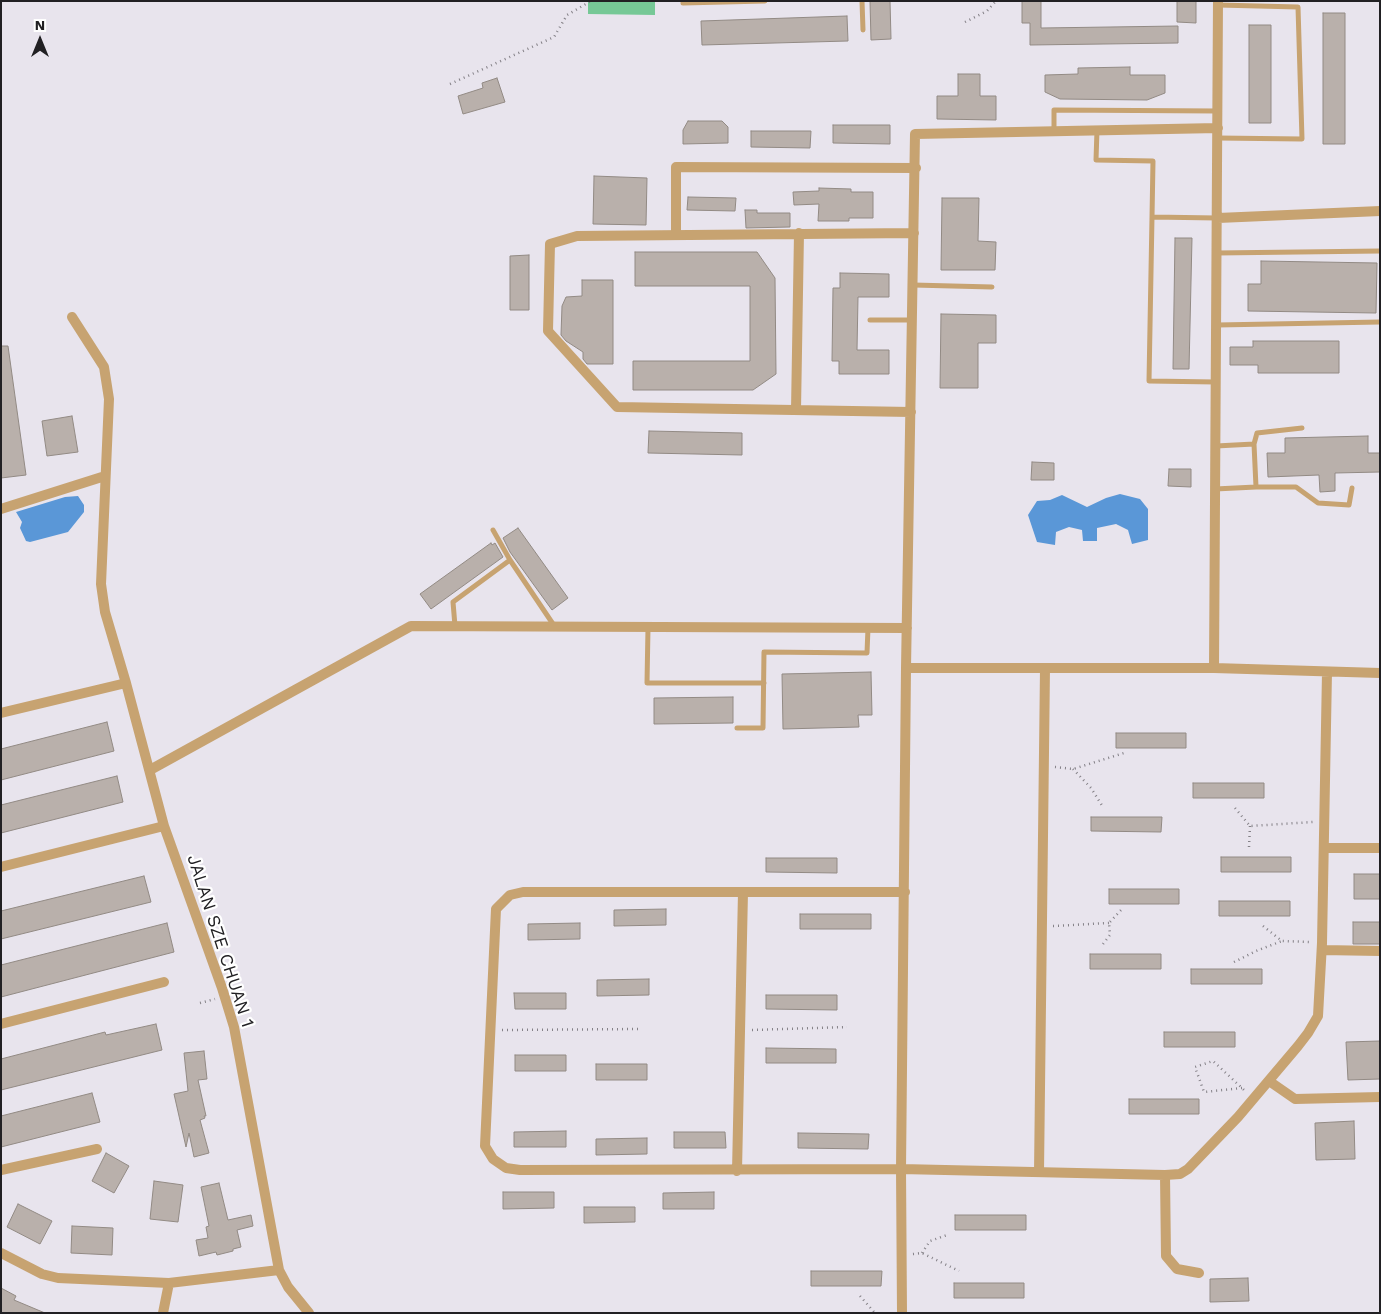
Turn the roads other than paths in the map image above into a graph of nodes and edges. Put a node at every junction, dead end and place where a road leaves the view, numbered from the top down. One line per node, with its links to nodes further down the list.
1 (683, 1): 2 (lane)
2 (765, 1)
3 (862, 1): 5 (lane)
4 (1218, 3): 6 (street); 9 (lane)
5 (863, 30)
6 (1218, 111): 8 (lane); 9 (street)
7 (1097, 130): 8 (street); 9 (street); 12 (lane)
8 (1054, 131): 10 (street)
9 (1218, 133): 13 (street)
10 (916, 168): 14 (street); 16 (street)
11 (1380, 211): 13 (street)
12 (1152, 217): 13 (lane); 26 (lane)
13 (1218, 218): 18 (street)
14 (914, 233): 15 (street); 19 (street)
15 (799, 234): 16 (street); 27 (street)
16 (676, 235): 27 (street)
17 (1380, 251): 18 (lane)
18 (1217, 253): 25 (street)
19 (913, 285): 20 (lane); 23 (street)
20 (992, 287)
21 (72, 317): 32 (street, JALAN SZE CHUAN 1)
22 (870, 320): 23 (lane)
23 (912, 320): 28 (street)
24 (1380, 322): 25 (lane)
25 (1216, 324): 26 (street)
26 (1216, 382): 31 (street)
27 (796, 410): 28 (street)
28 (911, 412): 43 (street)
29 (1302, 428): 30 (lane)
30 (1254, 444): 31 (lane); 33 (lane)
31 (1216, 446): 35 (street)
32 (105, 476): 36 (street); 49 (street, JALAN SZE CHUAN 1)
33 (1256, 487): 34 (lane); 35 (lane)
34 (1352, 488)
35 (1215, 489): 46 (street)
36 (1, 510)
37 (493, 530): 38 (lane)
38 (510, 560): 39 (lane); 40 (lane)
39 (456, 627): 40 (street); 53 (street)
40 (556, 627): 41 (street)
41 (648, 628): 42 (street); 50 (lane)
42 (868, 628): 43 (street); 50 (lane)
43 (907, 628): 44 (street)
44 (906, 668): 45 (street); 59 (street)
45 (1045, 668): 46 (street); 70 (street)
46 (1214, 668): 47 (street)
47 (1327, 672): 48 (street); 55 (street)
48 (1380, 674)
49 (126, 683): 51 (street); 53 (street, JALAN SZE CHUAN 1)
50 (764, 683): 52 (lane)
51 (1, 713)
52 (737, 728)
53 (150, 770): 54 (street, JALAN SZE CHUAN 1)
54 (164, 826): 57 (street); 73 (street, JALAN SZE CHUAN 1)
55 (1324, 848): 56 (street); 60 (street)
56 (1380, 848)
57 (1, 867)
58 (743, 892): 59 (street); 69 (street); 69 (street)
59 (905, 892): 67 (street)
60 (1322, 946): 61 (street); 64 (street)
61 (1380, 951)
62 (164, 982): 63 (street)
63 (1, 1024)
64 (1269, 1081): 65 (street); 71 (street)
65 (1380, 1097)
66 (96, 1149): 68 (street)
67 (901, 1169): 69 (street); 70 (street); 78 (street)
68 (1, 1170)
69 (738, 1171)
70 (1039, 1172): 71 (street)
71 (1165, 1175): 74 (street)
72 (1, 1253): 75 (street)
73 (279, 1270): 75 (street); 77 (street, JALAN SZE CHUAN 1)
74 (1199, 1272)
75 (169, 1283): 76 (street)
76 (163, 1313)
77 (309, 1313)
78 (902, 1313)

